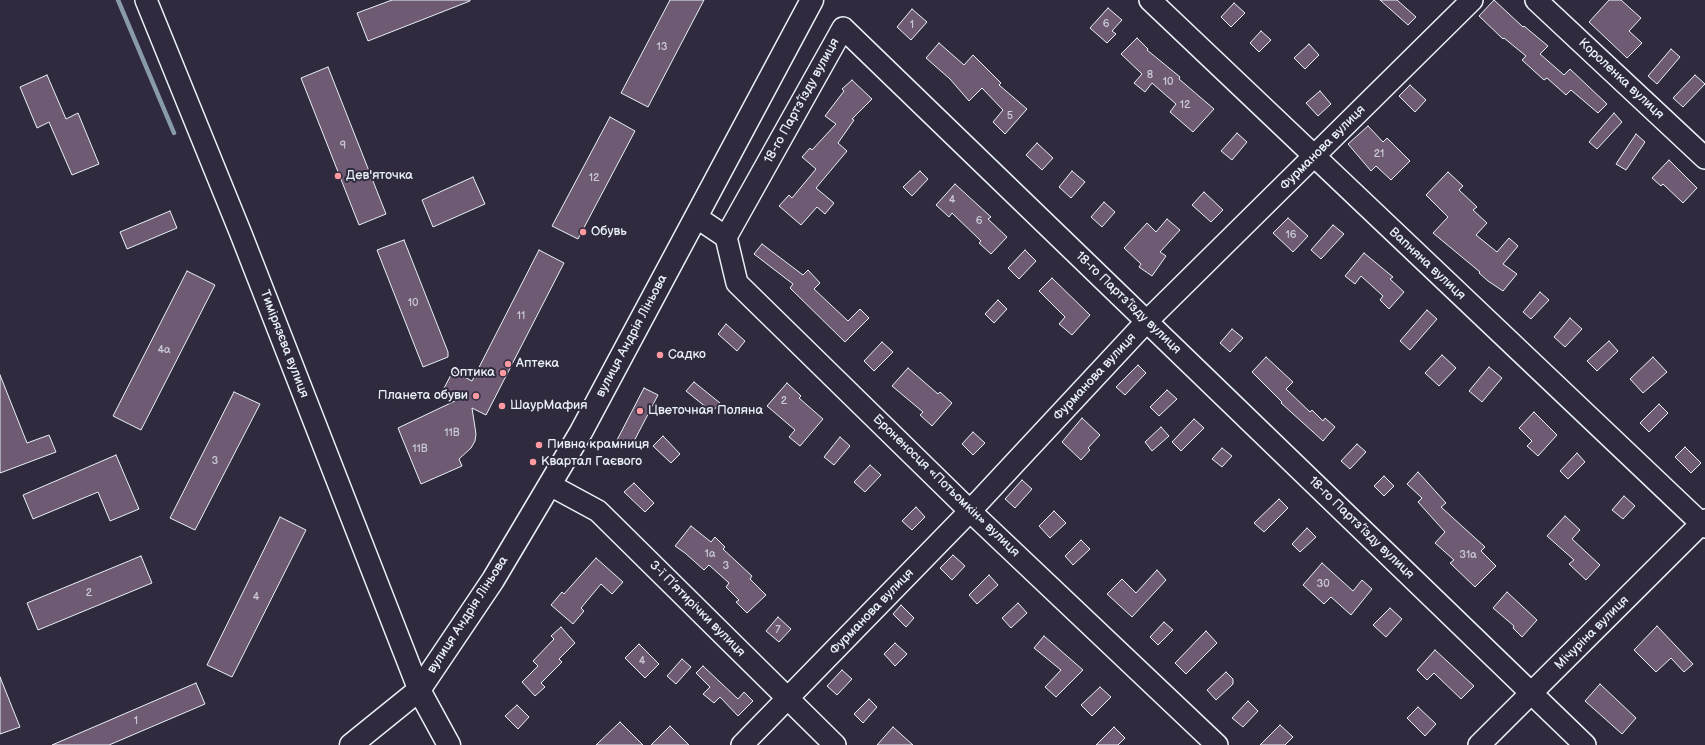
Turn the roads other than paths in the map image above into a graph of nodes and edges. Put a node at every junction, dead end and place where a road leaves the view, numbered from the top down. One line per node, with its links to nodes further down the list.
1 (146, 0): 14 (street, Тимірязєва вулиця)
2 (812, 0): 8 (main road, вулиця Андрія Ліньова)
3 (1150, 0): 6 (street, Вапняна вулиця)
4 (1472, 0): 6 (street, Фурманова вулиця)
5 (1536, 0): 7 (street, Короленка вулиця)
6 (1314, 157): 10 (street, Фурманова вулиця); 13 (street, Вапняна вулиця)
7 (1705, 158)
8 (696, 217): 9 (street); 11 (main road, вулиця Андрія Ліньова)
9 (726, 237): 10 (street, 18-го Партз’їзду вулиця); 12 (street, Броненосця «Потьомкін» вулиця)
10 (1147, 321): 12 (street, Фурманова вулиця); 15 (street, 18-го Партз’їзду вулиця)
11 (550, 485): 14 (main road, вулиця Андрія Ліньова); 16 (street, 3-ї П’ятирічки вулиця)
12 (970, 511): 16 (street, Фурманова вулиця); 21 (street, Броненосця «Потьомкін» вулиця)
13 (1704, 524): 15 (street, Мічуріна вулиця)
14 (418, 690): 17 (main road, вулиця Андрія Ліньова); 18 (main road)
15 (1532, 693): 22 (street, Мічуріна вулиця); 23 (street, 18-го Партз’їзду вулиця)
16 (787, 699): 19 (street, Фурманова вулиця); 20 (street, 3-ї П’ятирічки вулиця)
17 (352, 745)
18 (449, 745)
19 (742, 745)
20 (835, 745)
21 (1217, 745)
22 (1479, 745)
23 (1585, 745)

